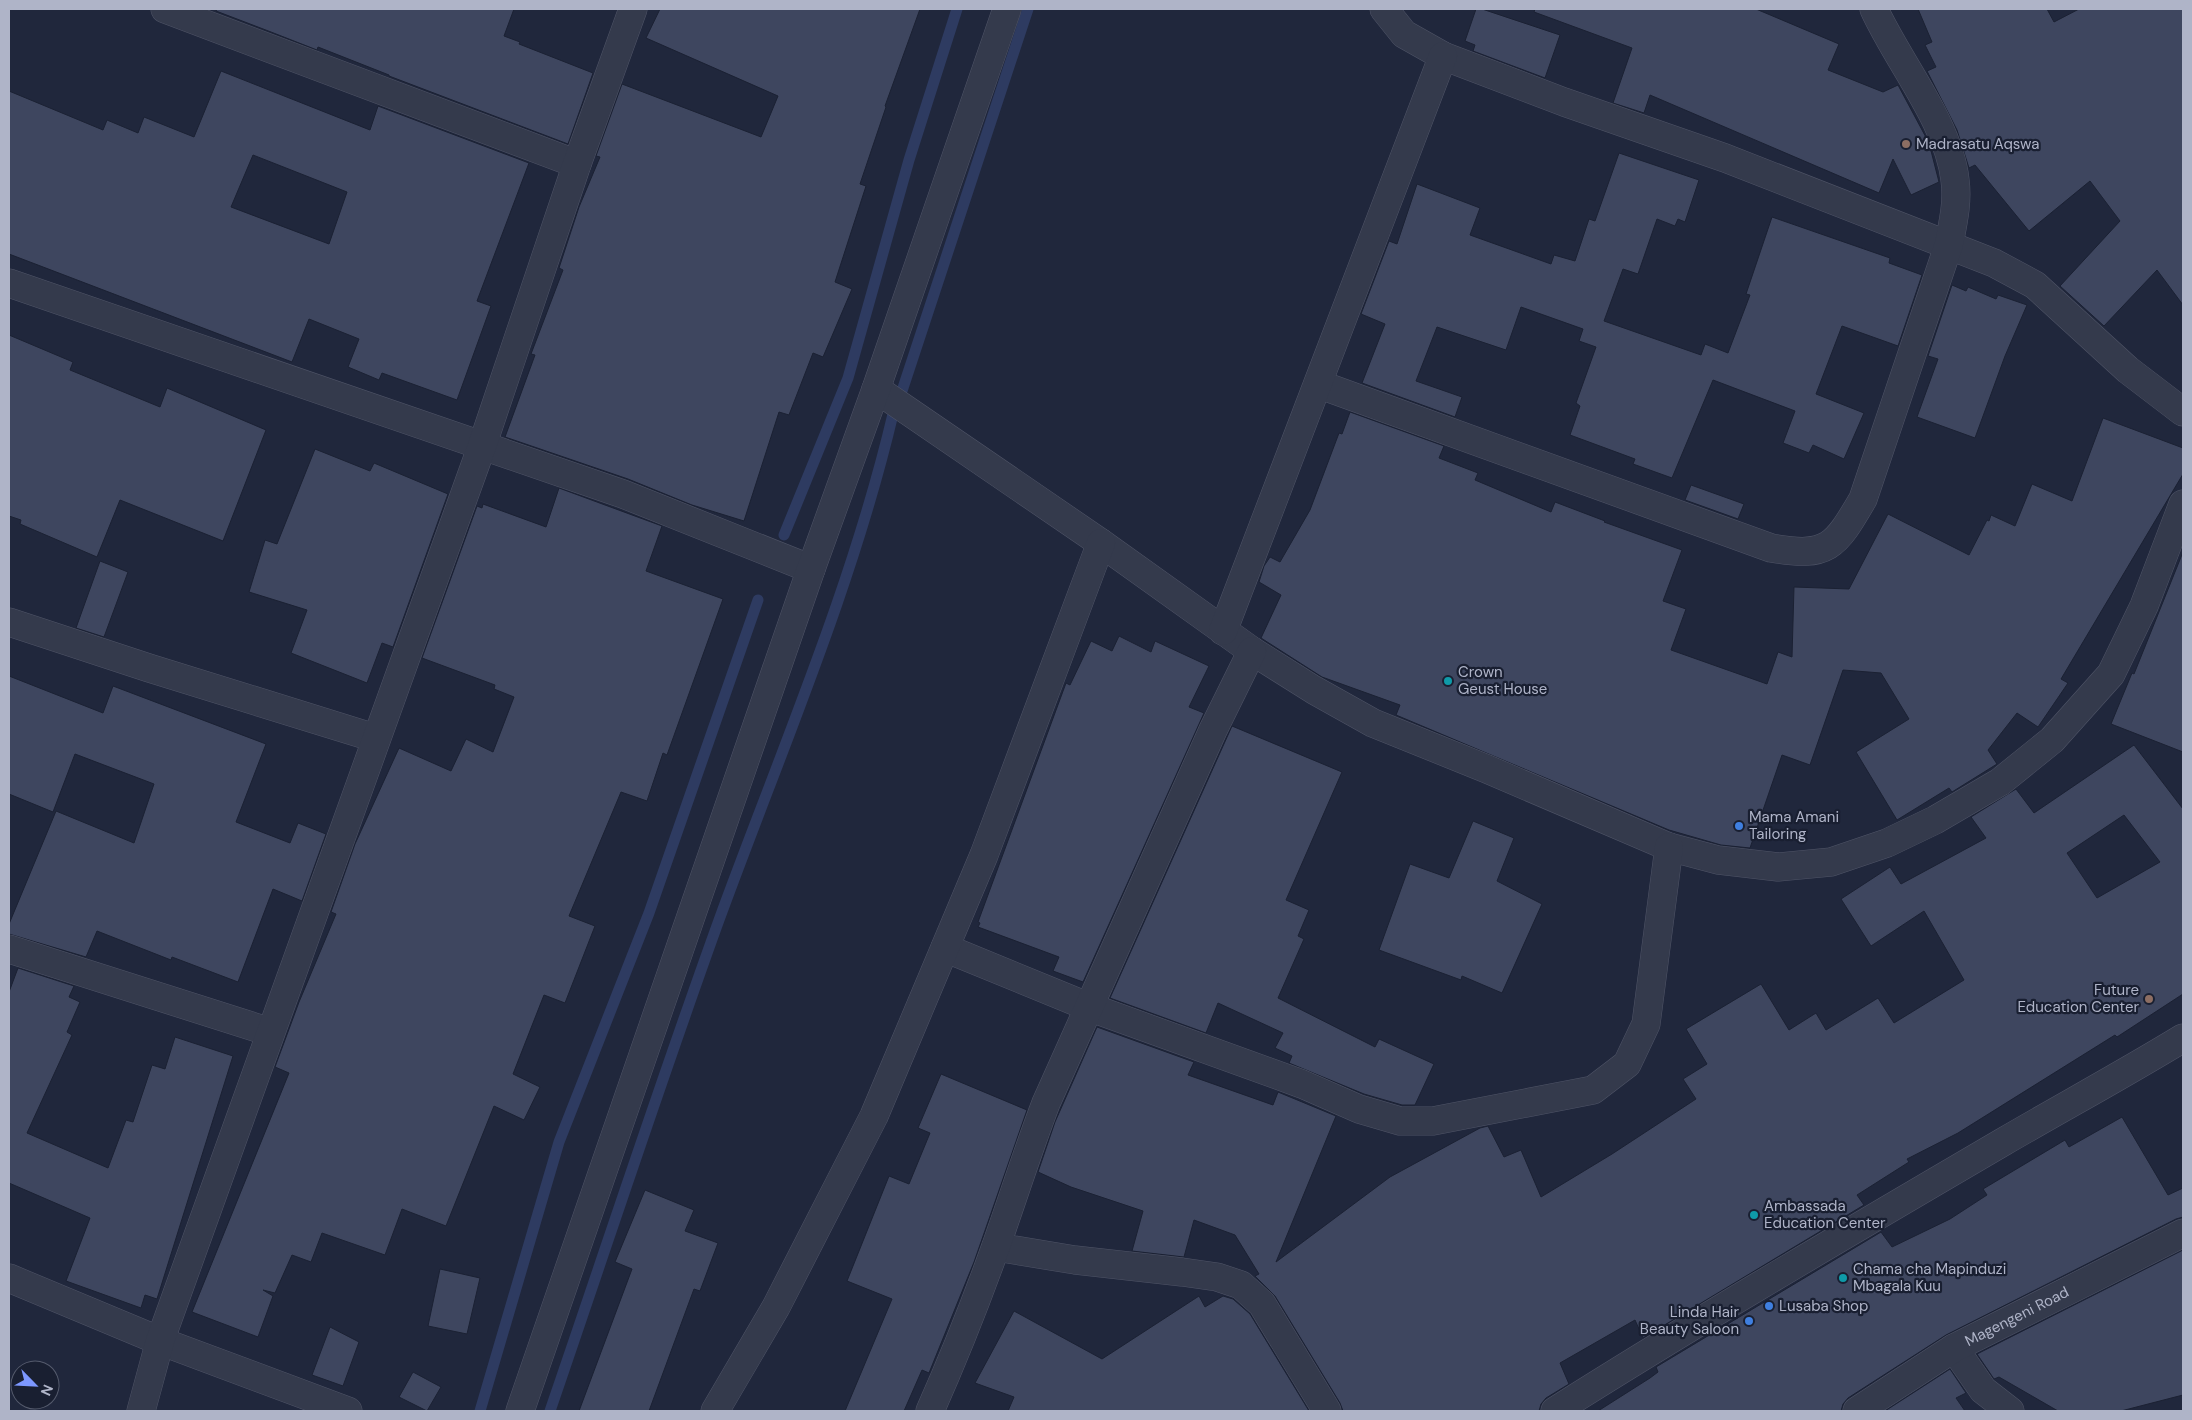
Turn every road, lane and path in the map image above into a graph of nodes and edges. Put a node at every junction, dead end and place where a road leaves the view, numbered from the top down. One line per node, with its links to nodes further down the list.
1 (165, 9): 7 (street)
2 (633, 9): 7 (street)
3 (1007, 9): 11 (street)
4 (1384, 9): 6 (street)
5 (1874, 9): 8 (street)
6 (1443, 56): 8 (street); 10 (street)
7 (577, 164): 13 (street)
8 (1949, 244): 10 (street); 12 (street)
9 (9, 283): 13 (street)
10 (1318, 384): 18 (street)
11 (876, 389): 15 (street); 16 (street)
12 (2183, 412)
13 (482, 446): 16 (street); 20 (street)
14 (2183, 504): 21 (street)
15 (1101, 542): 18 (street); 22 (street)
16 (811, 569): 34 (street)
17 (9, 622): 20 (street)
18 (1223, 631): 19 (street)
19 (1252, 651): 21 (street); 24 (street)
20 (375, 738): 25 (street)
21 (1669, 847): 24 (street)
22 (945, 948): 24 (street); 35 (street)
23 (9, 949): 25 (street)
24 (1089, 1007): 28 (street)
25 (270, 1032): 30 (street)
26 (2183, 1038): 38 (street)
27 (2183, 1233): 31 (street, Magengeni Road)
28 (996, 1246): 36 (street); 37 (street)
29 (9, 1278): 30 (street)
30 (160, 1341): 32 (street); 33 (street)
31 (1954, 1348): 39 (street, Magengeni Road); 40 (street)
32 (141, 1411)
33 (348, 1411)
34 (520, 1411)
35 (715, 1411)
36 (930, 1411)
37 (1326, 1411)
38 (1555, 1411)
39 (1857, 1411)
40 (2010, 1411)

